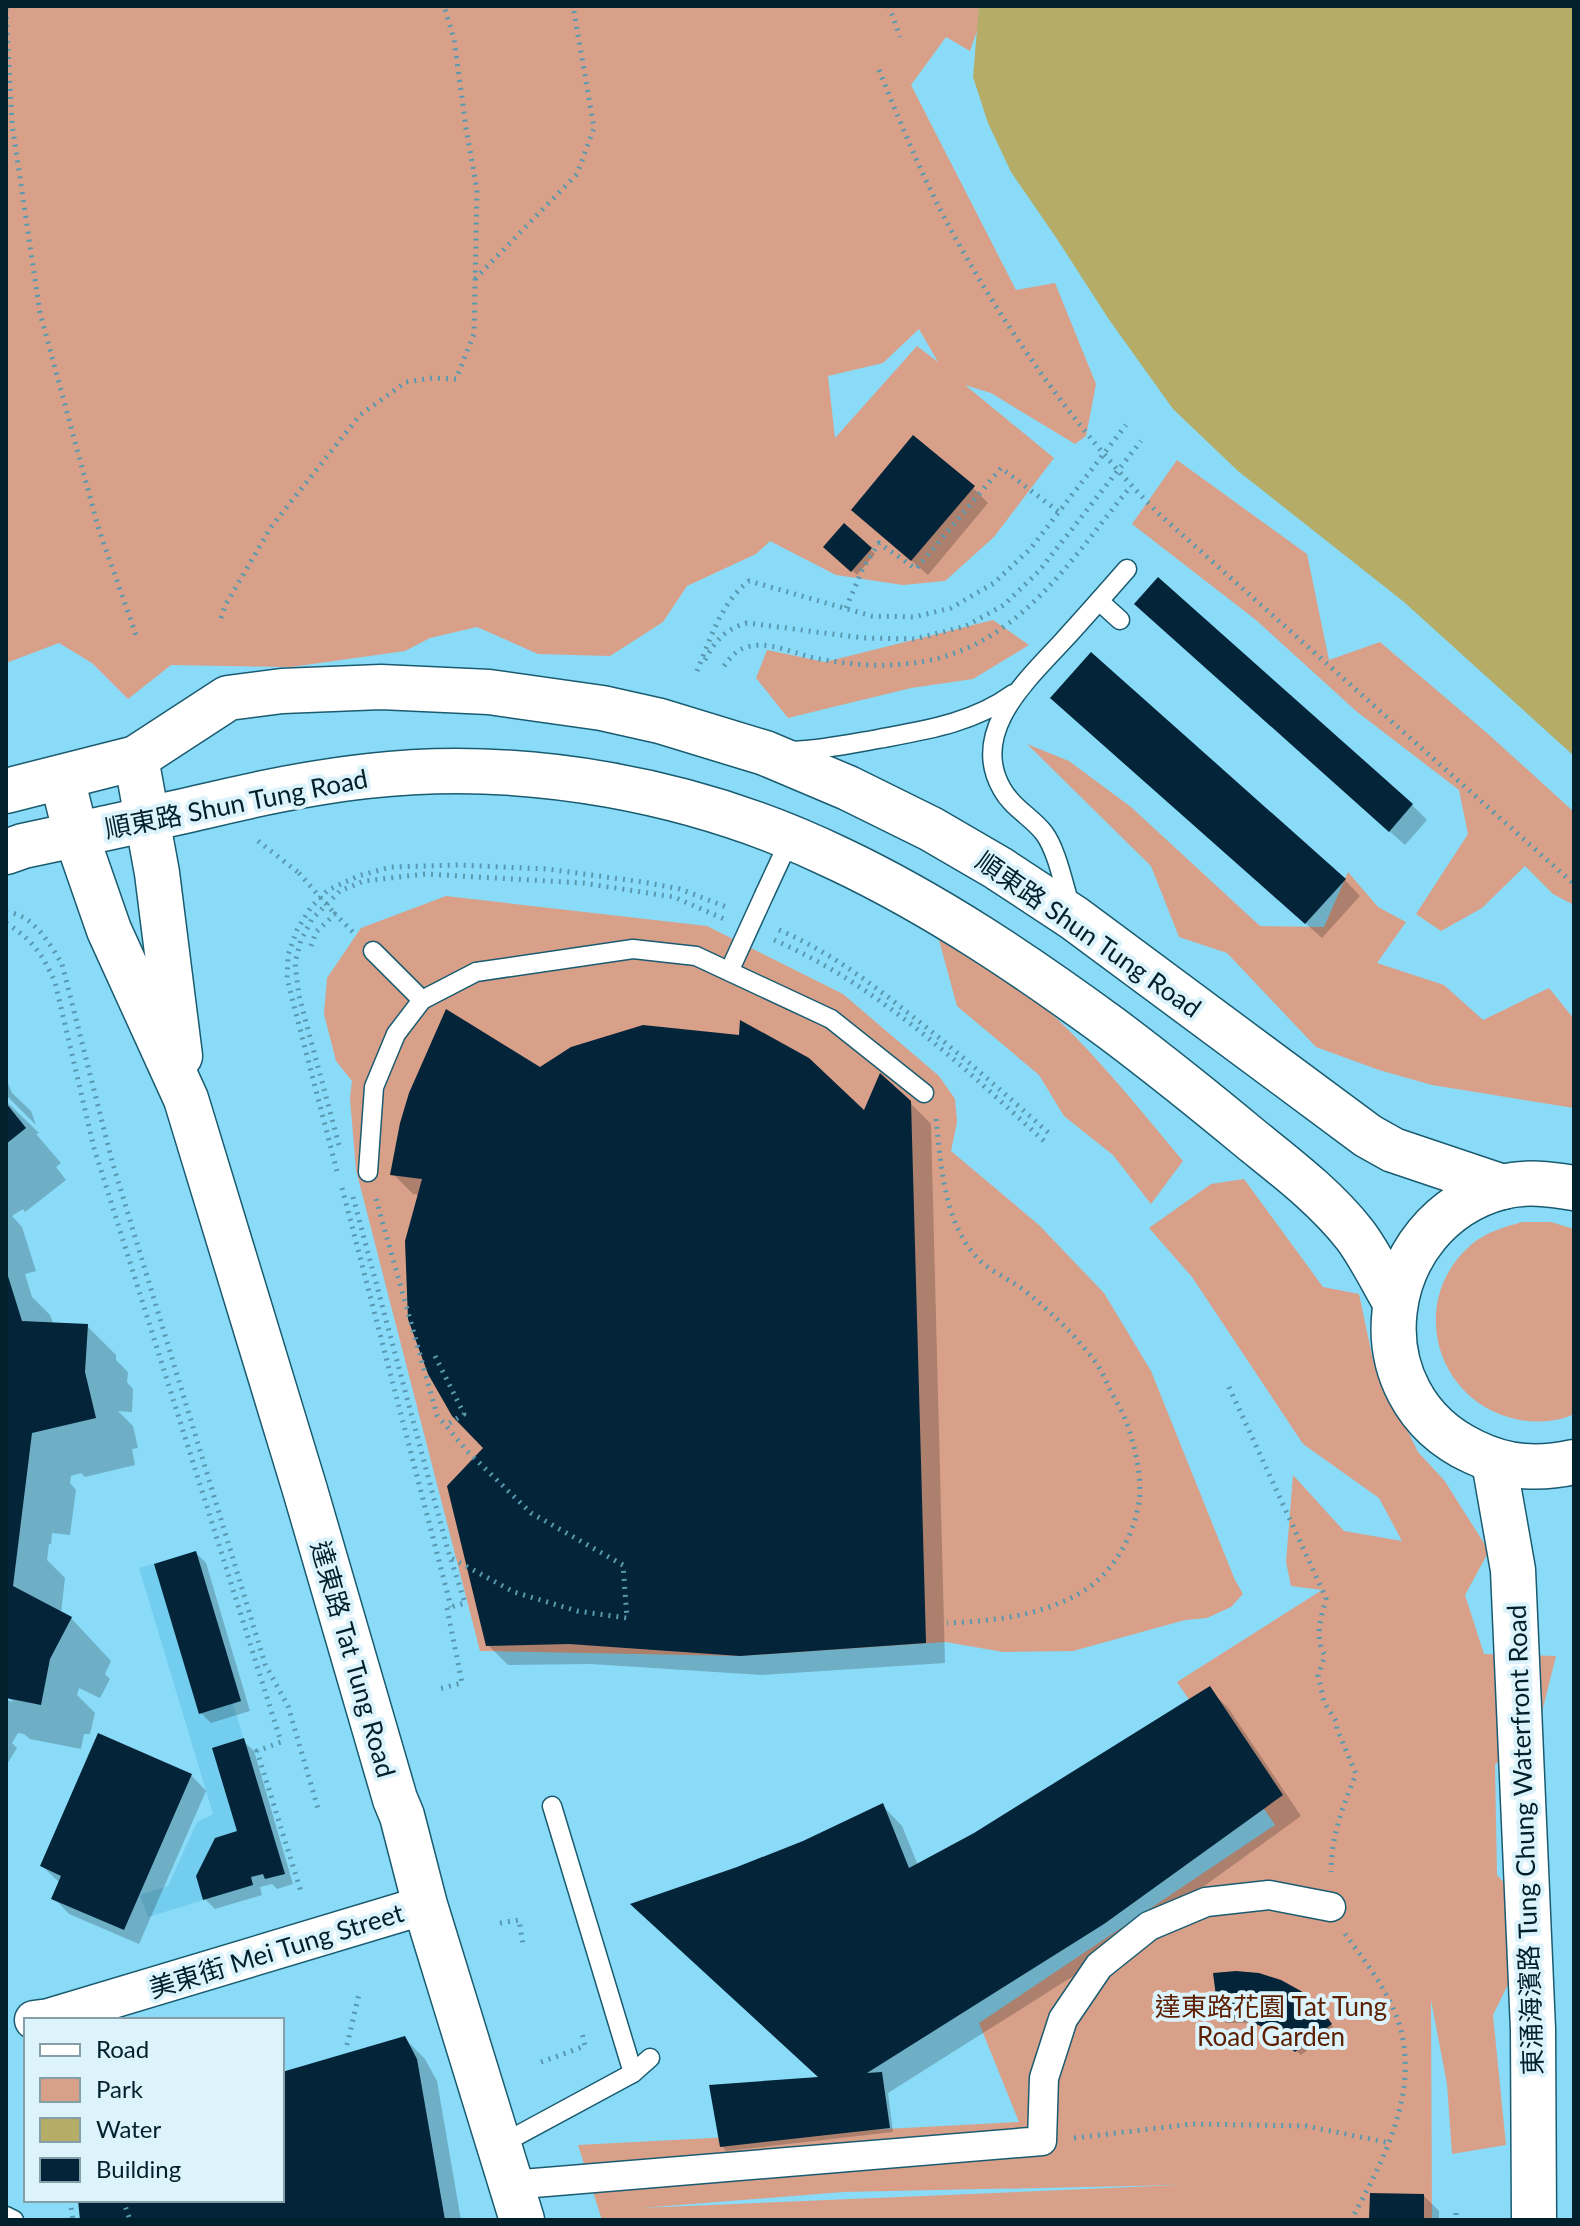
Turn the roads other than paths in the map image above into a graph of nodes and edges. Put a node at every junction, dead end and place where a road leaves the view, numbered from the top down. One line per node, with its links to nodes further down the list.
1 (1127, 569): 2 (lane)
2 (1099, 601): 3 (lane); 4 (lane)
3 (1120, 620)
4 (1018, 690): 5 (lane); 13 (lane)
5 (765, 753): 6 (main road, 順東路 Shun Tung Road); 13 (main road, 順東路 Shun Tung Road)
6 (136, 758): 7 (main road, 順東路 Shun Tung Road); 9 (main road, 達東路 Tat Tung Road)
7 (62, 778): 8 (main road, 順東路 Shun Tung Road); 10 (main road, 達東路 Tat Tung Road)
8 (6, 791)
9 (147, 819): 10 (main road, 順東路 Shun Tung Road); 11 (main road, 順東路 Shun Tung Road); 18 (main road, 達東路 Tat Tung Road)
10 (76, 835): 12 (main road, 順東路 Shun Tung Road); 18 (main road, 達東路 Tat Tung Road)
11 (791, 837): 15 (lane, bridge); 22 (main road, 順東路 Shun Tung Road)
12 (6, 852)
13 (1074, 918): 20 (main road, 順東路 Shun Tung Road)
14 (373, 951): 16 (lane)
15 (731, 967): 16 (lane); 17 (lane)
16 (422, 1000): 19 (lane)
17 (924, 1093)
18 (186, 1099): 26 (main road, 達東路 Tat Tung Road)
19 (368, 1172)
20 (1503, 1187): 21 (main road); 22 (main road)
21 (1574, 1188)
22 (1395, 1302): 23 (main road)
23 (1494, 1462): 24 (main road); 34 (main road, 東涌海濱路 Tung Chung Waterfront Road)
24 (1574, 1462)
25 (552, 1806): 30 (lane)
26 (425, 1905): 28 (street, 美東街 Mei Tung Street); 31 (main road, 達東路 Tat Tung Road)
27 (1331, 1907): 31 (street)
28 (44, 2018)
29 (650, 2058): 30 (lane)
30 (633, 2073): 31 (lane)
31 (510, 2184)
32 (6, 2216): 33 (lane)
33 (14, 2220)
34 (1534, 2220)

